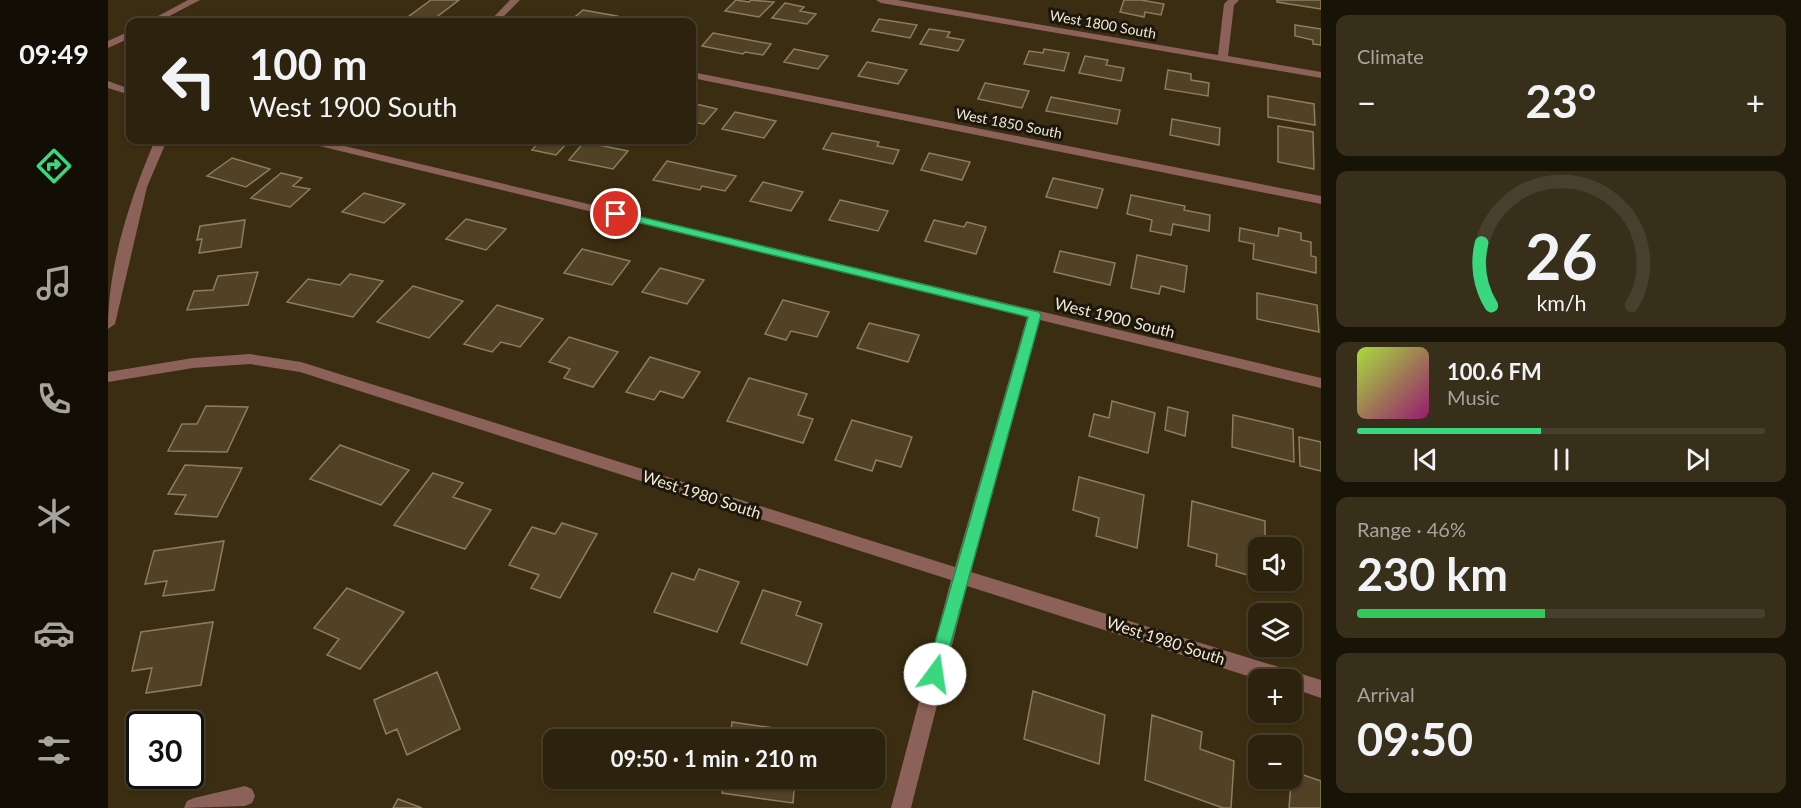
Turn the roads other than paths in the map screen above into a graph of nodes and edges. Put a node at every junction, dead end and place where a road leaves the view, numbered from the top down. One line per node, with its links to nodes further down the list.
1 (195, 0): 6 (street)
2 (515, 0): 7 (street)
3 (881, 0): 10 (street, West 1800 South)
4 (1228, 0): 5 (street)
5 (1234, 0): 10 (street)
6 (160, 18)
7 (497, 18)
8 (126, 36): 9 (street)
9 (108, 45)
10 (1223, 58): 11 (street, West 1800 South)
11 (1321, 75)
12 (696, 76): 17 (street, West 1850 South)
13 (108, 84): 14 (street)
14 (126, 91)
15 (159, 144): 19 (street)
16 (345, 144): 18 (street, West 1900 South)
17 (1321, 200)
18 (1035, 315): 21 (street, West 1900 South); 22 (street)
19 (108, 324)
20 (108, 377): 22 (street, West 1980 South)
21 (1321, 383)
22 (961, 575): 23 (street, West 1980 South); 28 (street)
23 (1256, 669)
24 (1302, 684): 25 (street, West 1980 South)
25 (1321, 690)
26 (245, 796): 27 (street)
27 (194, 808)
28 (901, 808)

